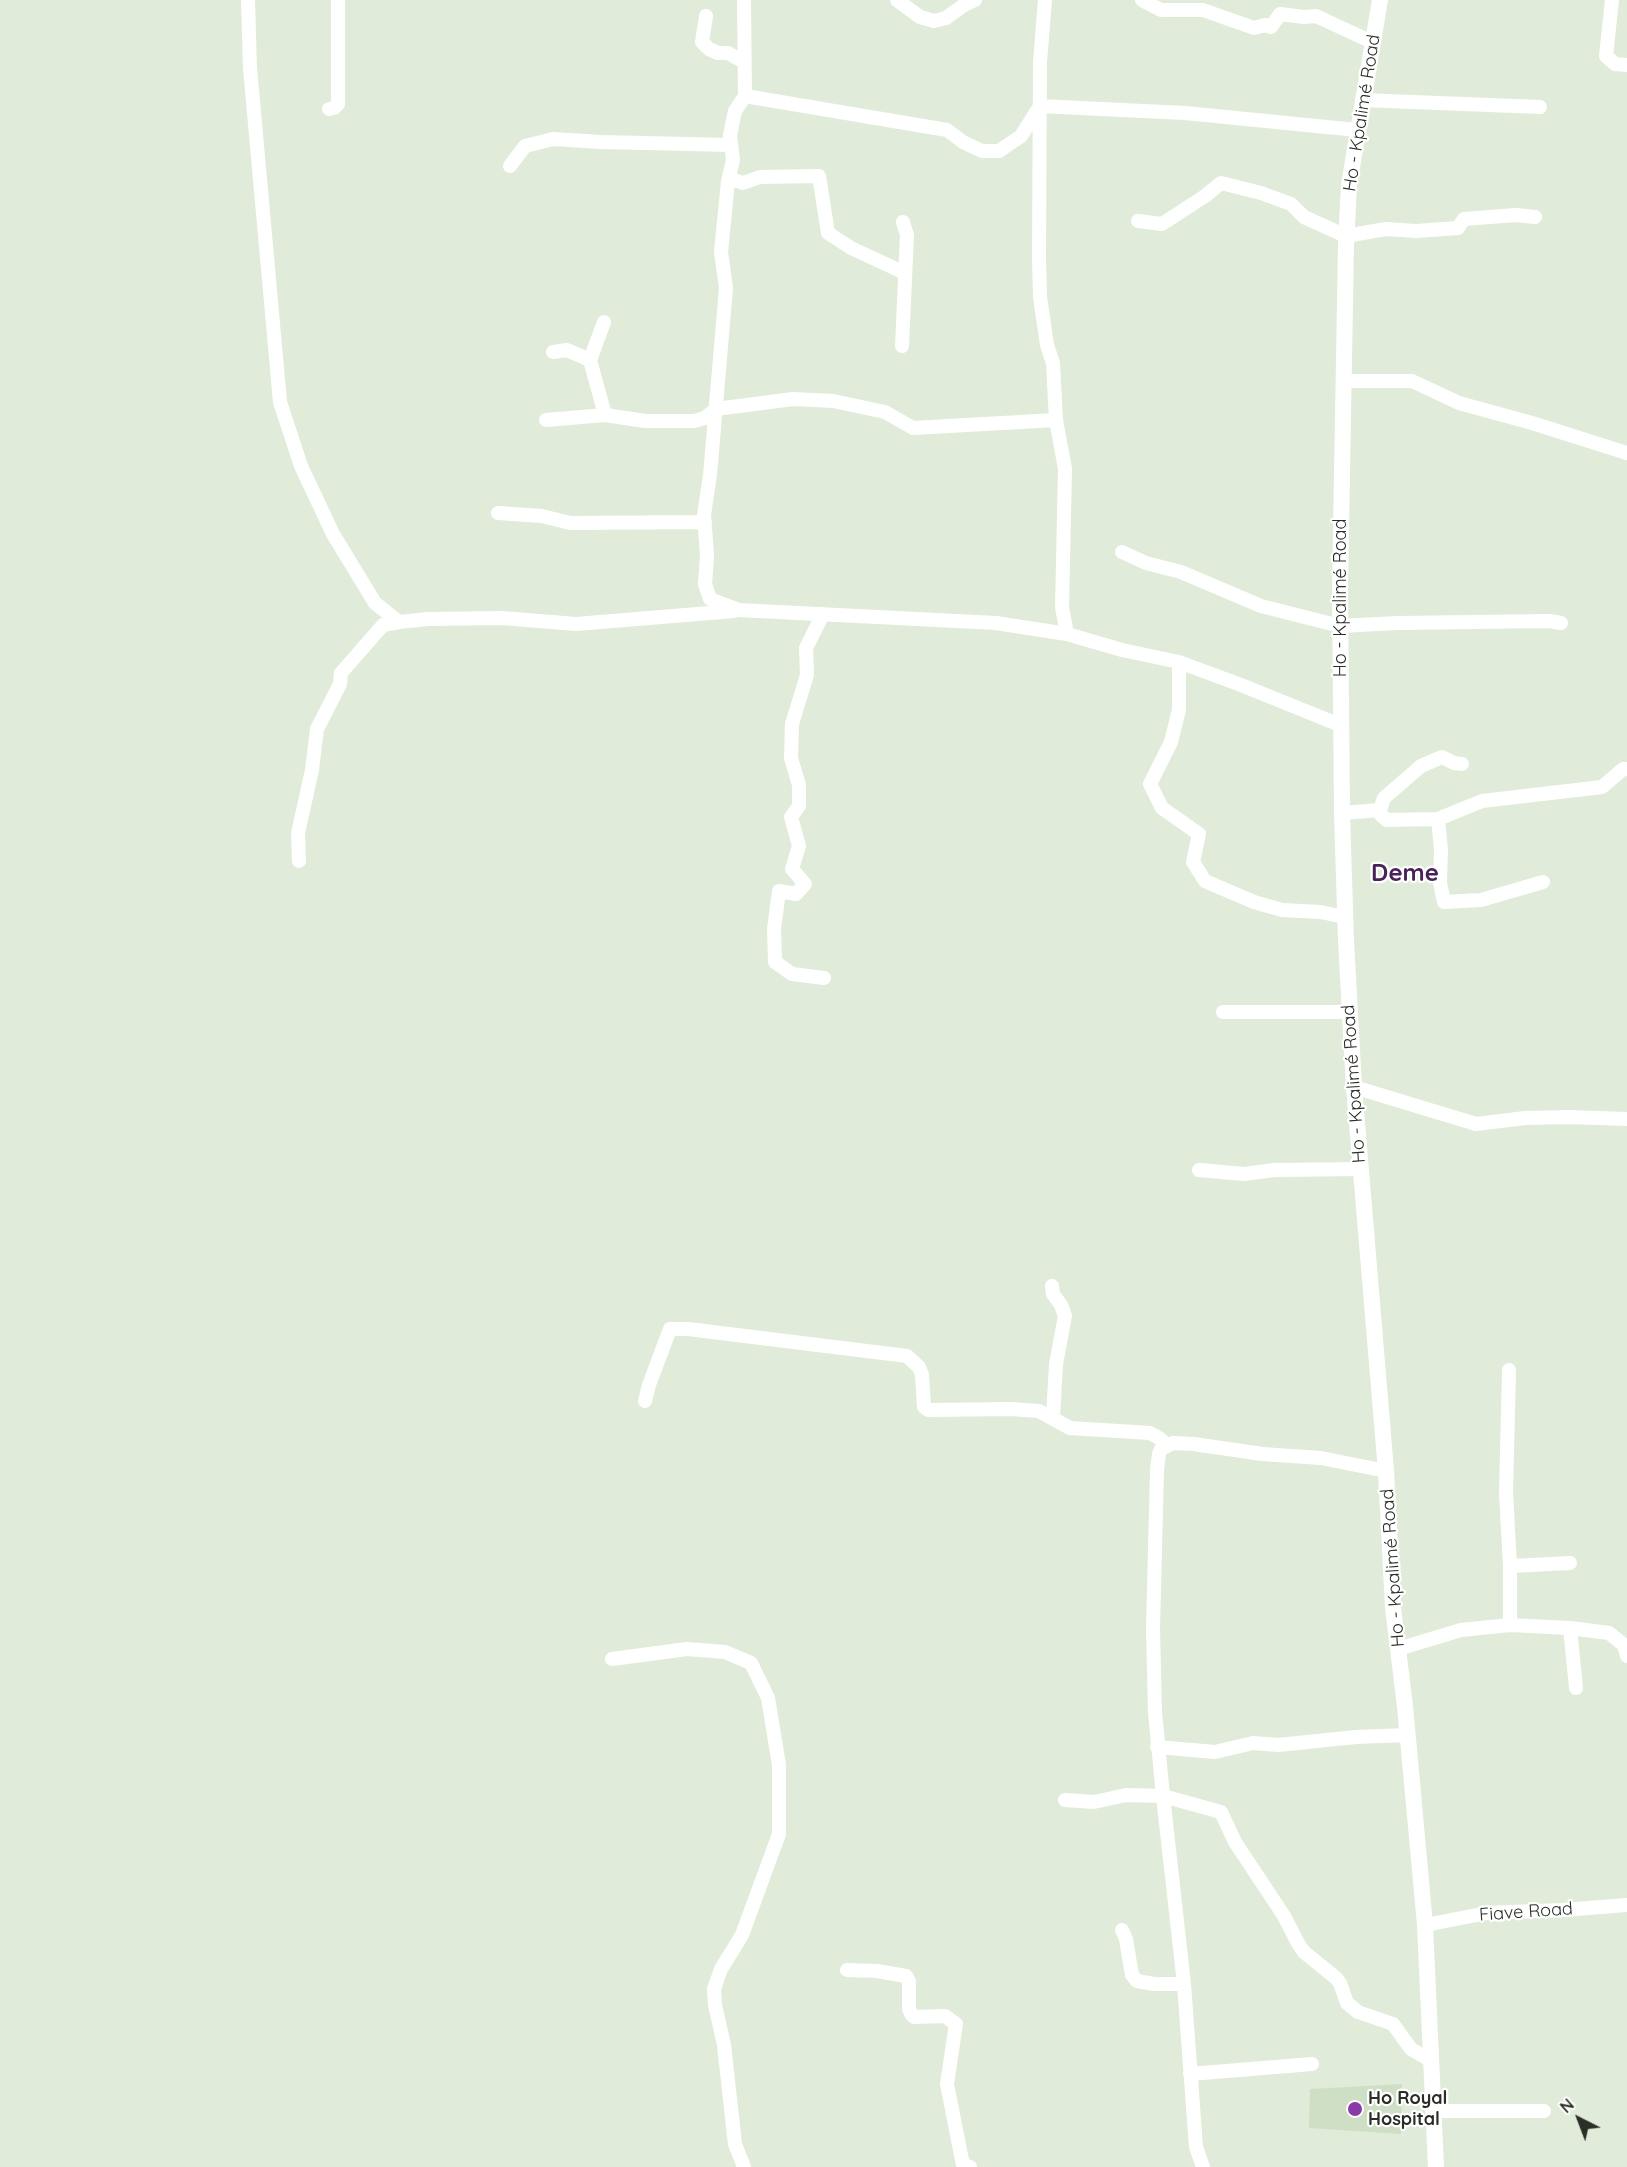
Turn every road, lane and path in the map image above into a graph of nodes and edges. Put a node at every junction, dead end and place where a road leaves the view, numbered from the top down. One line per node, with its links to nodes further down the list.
1 (248, 0): 43 (street)
2 (338, 0): 18 (street)
3 (744, 0): 12 (street)
4 (897, 0): 5 (street)
5 (975, 0)
6 (1045, 0): 16 (street)
7 (1142, 0): 11 (street)
8 (1380, 0): 11 (main road, Ho - Kpalimé Road)
9 (1612, 0): 13 (street)
10 (706, 16): 12 (street)
11 (1372, 42): 15 (main road, Ho - Kpalimé Road)
12 (744, 62): 14 (street)
13 (1627, 65)
14 (745, 96): 16 (street); 20 (street)
15 (1362, 100): 17 (street); 19 (main road, Ho - Kpalimé Road)
16 (1040, 106): 19 (street); 36 (street)
17 (1540, 107)
18 (329, 109)
19 (1358, 130): 26 (main road, Ho - Kpalimé Road)
20 (731, 145): 21 (street); 22 (street)
21 (510, 166)
22 (729, 178): 27 (street); 33 (street)
23 (1535, 217): 26 (street)
24 (1138, 221): 26 (street)
25 (903, 222): 27 (street)
26 (1346, 237): 32 (main road, Ho - Kpalimé Road)
27 (905, 273): 29 (street)
28 (604, 322): 31 (street)
29 (902, 346)
30 (553, 352): 31 (street)
31 (590, 360): 34 (street)
32 (1344, 381): 37 (street); 45 (main road, Ho - Kpalimé Road)
33 (716, 409): 34 (street); 36 (street); 39 (street)
34 (605, 415): 35 (street)
35 (546, 420)
36 (1056, 420): 46 (street)
37 (1627, 453)
38 (498, 513): 39 (street)
39 (705, 522): 41 (street)
40 (1122, 552): 45 (street)
41 (739, 610): 42 (street); 43 (street)
42 (823, 614): 46 (street); 57 (street)
43 (399, 622): 54 (street)
44 (1561, 623): 45 (street)
45 (1340, 626): 48 (main road, Ho - Kpalimé Road)
46 (1067, 634): 47 (street)
47 (1179, 662): 48 (street); 56 (street)
48 (1340, 725): 52 (main road, Ho - Kpalimé Road)
49 (1462, 764): 51 (street)
50 (1626, 766): 53 (street)
51 (1380, 810): 52 (street); 53 (street)
52 (1342, 813): 56 (main road, Ho - Kpalimé Road)
53 (1438, 819): 55 (street)
54 (299, 861)
55 (1543, 882)
56 (1345, 917): 59 (main road, Ho - Kpalimé Road)
57 (824, 978)
58 (1223, 1012): 59 (street)
59 (1350, 1012): 60 (main road, Ho - Kpalimé Road)
60 (1354, 1087): 61 (street); 62 (main road, Ho - Kpalimé Road)
61 (1627, 1119)
62 (1360, 1169): 63 (street); 69 (main road, Ho - Kpalimé Road)
63 (1199, 1170)
64 (1052, 1286): 67 (street)
65 (1509, 1370): 71 (street)
66 (645, 1401): 67 (street)
67 (1053, 1418): 68 (street)
68 (1167, 1445): 69 (street); 79 (street)
69 (1386, 1471): 74 (main road, Ho - Kpalimé Road)
70 (1570, 1563): 71 (street)
71 (1510, 1566): 72 (street)
72 (1510, 1625): 73 (street); 74 (street)
73 (1570, 1628): 75 (street); 77 (street)
74 (1398, 1649): 78 (main road, Ho - Kpalimé Road)
75 (1627, 1656)
76 (612, 1659): 92 (street)
77 (1576, 1688)
78 (1407, 1735): 79 (street); 83 (main road, Ho - Kpalimé Road)
79 (1157, 1746): 80 (street)
80 (1162, 1796): 81 (street); 86 (street); 87 (street)
81 (1065, 1800)
82 (1627, 1905): 83 (street, Fiave Road)
83 (1425, 1924): 87 (main road, Ho - Kpalimé Road)
84 (1122, 1930): 86 (street)
85 (847, 1970): 93 (street)
86 (1184, 1984): 89 (street)
87 (1430, 2060): 90 (main road, Ho - Kpalimé Road)
88 (1312, 2064): 89 (street)
89 (1190, 2074): 94 (street)
90 (1434, 2111): 91 (street); 95 (main road, Ho - Kpalimé Road)
91 (1544, 2111)
92 (744, 2167)
93 (970, 2167)
94 (1203, 2167)
95 (1436, 2167)

